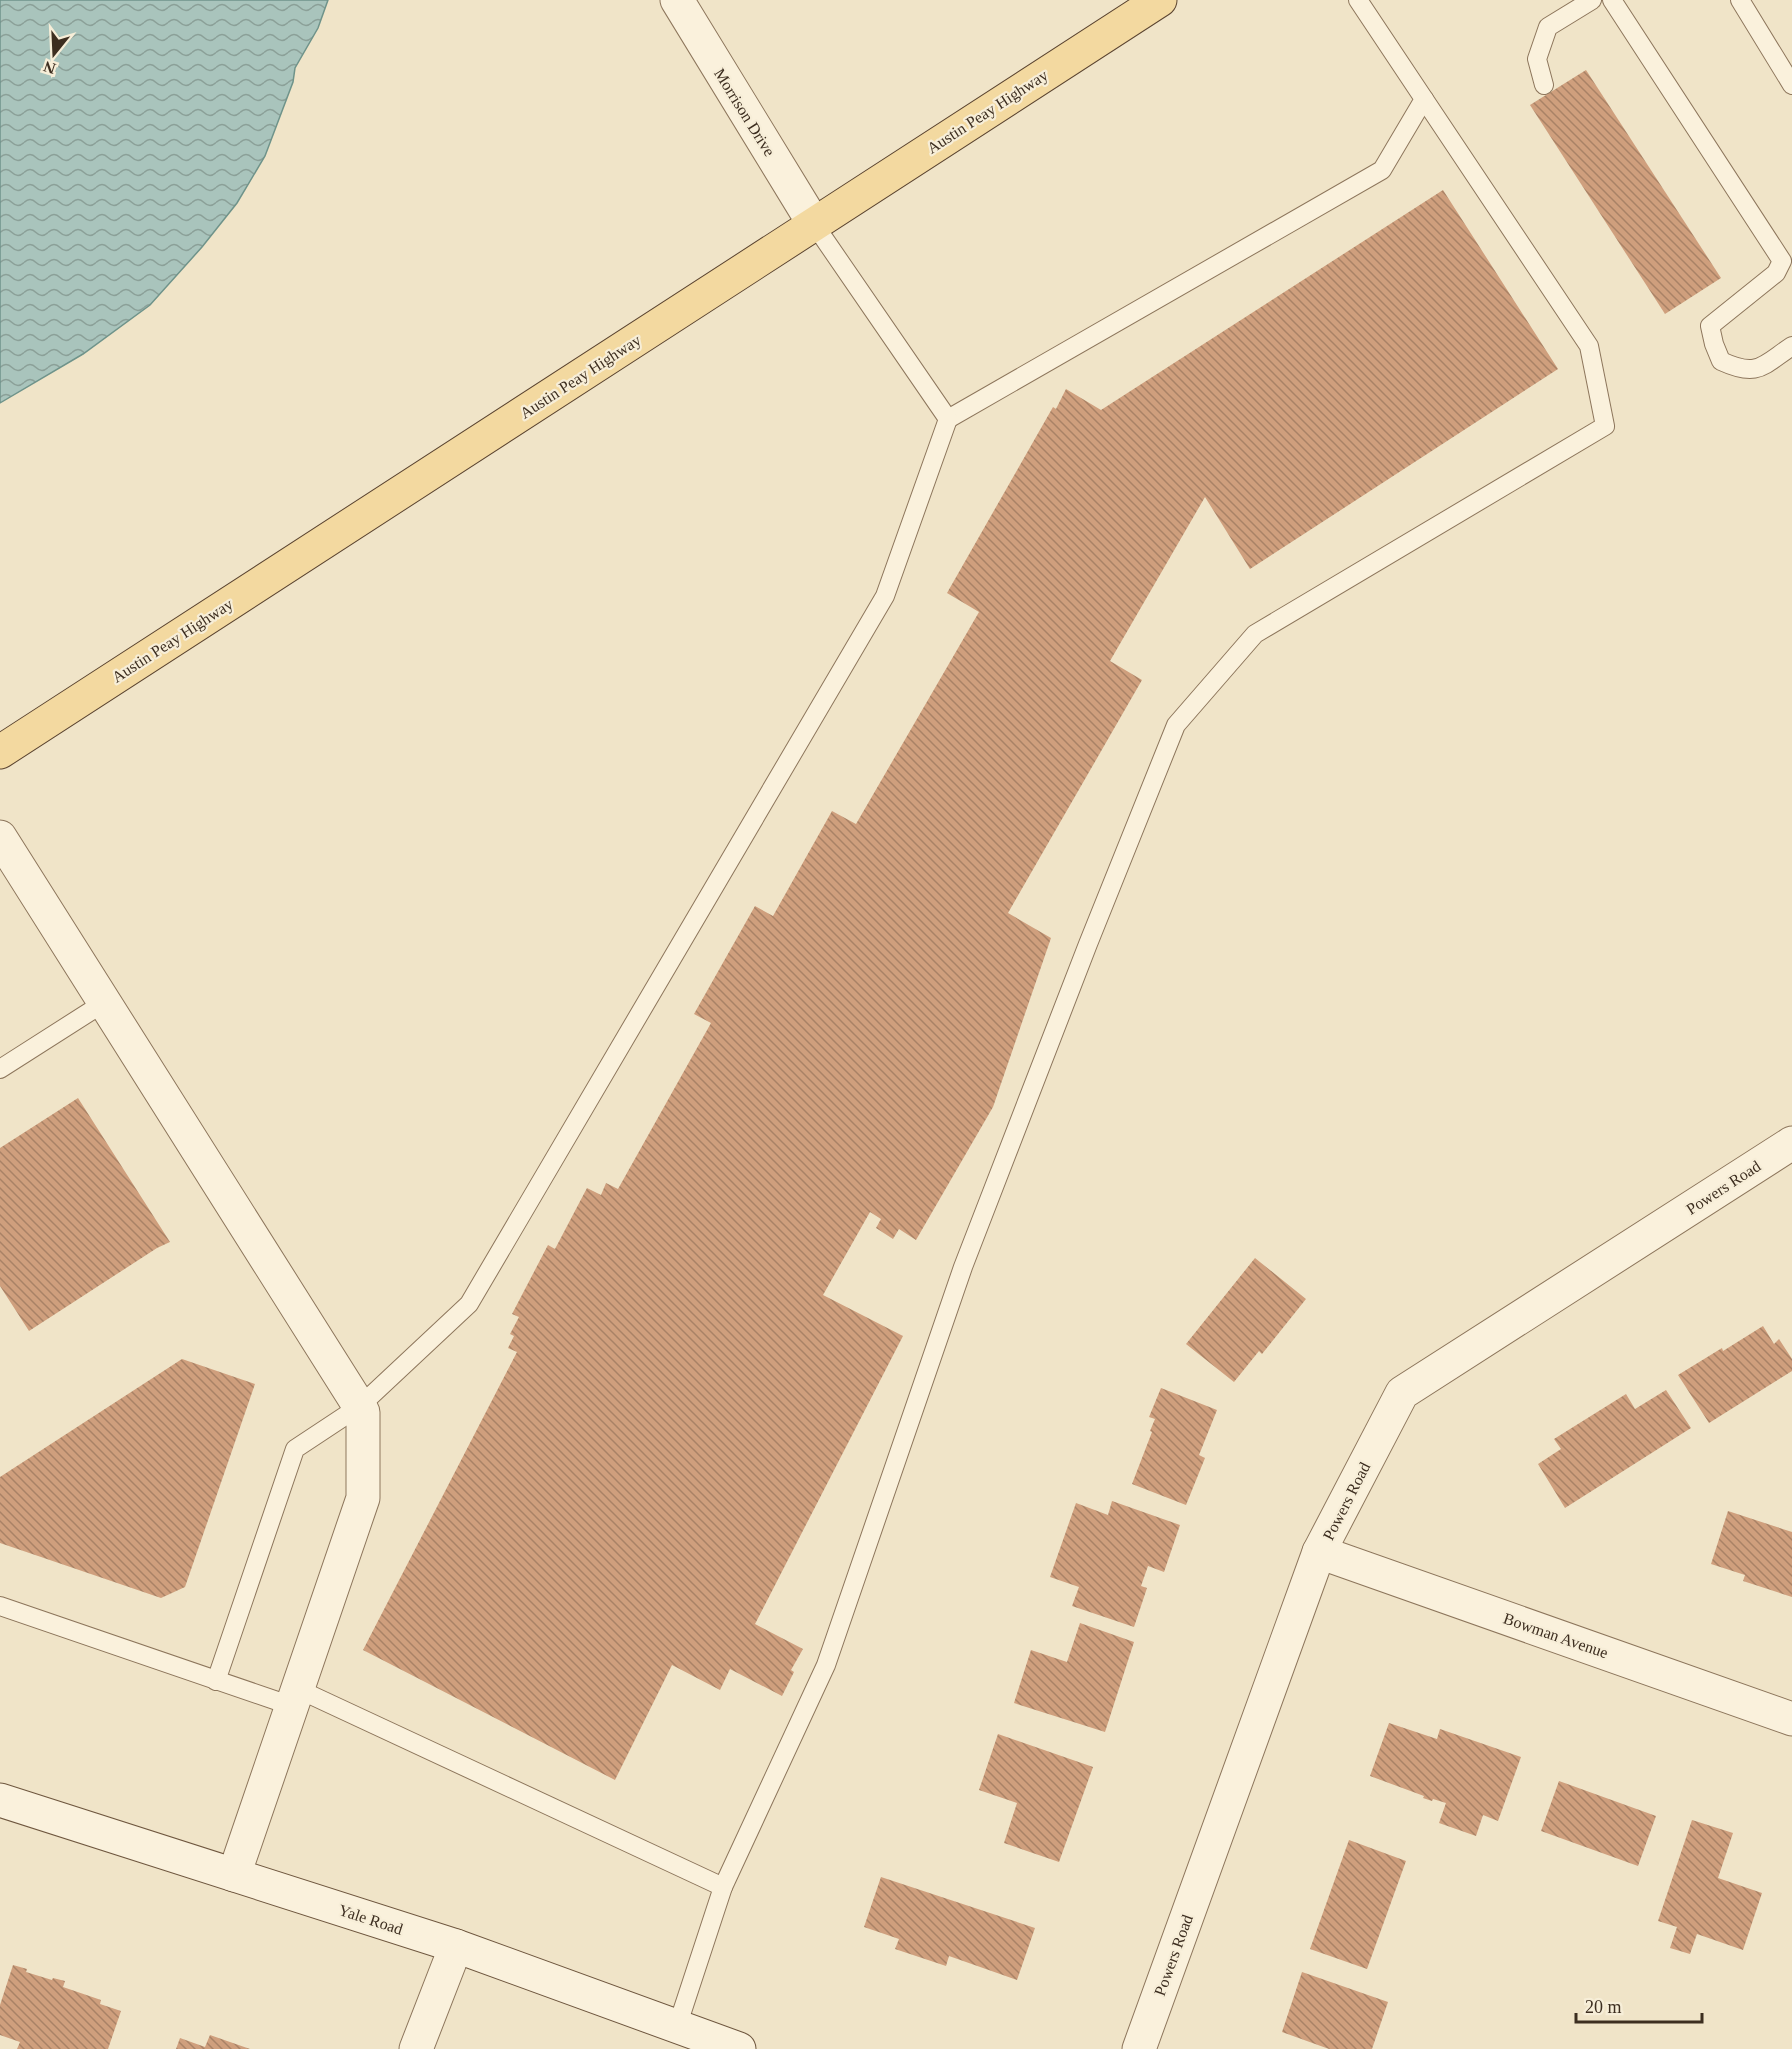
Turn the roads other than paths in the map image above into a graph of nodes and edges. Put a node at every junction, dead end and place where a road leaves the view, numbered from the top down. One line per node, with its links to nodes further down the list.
1 (677, 0): 10 (street, Morrison Drive)
2 (1160, 0): 10 (main road, Austin Peay Highway)
3 (1359, 0): 9 (lane)
4 (1592, 0): 7 (lane)
5 (1612, 0): 11 (lane)
6 (1740, 0): 8 (lane)
7 (1544, 85)
8 (1792, 85)
9 (1424, 99): 12 (lane); 26 (lane)
10 (814, 224): 12 (lane); 13 (main road, Austin Peay Highway)
11 (1792, 346)
12 (948, 419): 18 (lane)
13 (0, 752)
14 (0, 837): 15 (street)
15 (105, 1002): 16 (lane); 18 (street)
16 (0, 1069)
17 (1792, 1143): 19 (street, Powers Road)
18 (360, 1406): 21 (lane); 22 (street)
19 (1320, 1552): 23 (street, Bowman Avenue); 31 (street, Powers Road)
20 (0, 1606): 21 (lane)
21 (216, 1681): 22 (lane)
22 (295, 1697): 25 (street); 26 (lane)
23 (1792, 1719)
24 (0, 1800): 25 (street, Yale Road)
25 (234, 1875): 27 (street, Yale Road)
26 (723, 1887): 28 (lane)
27 (456, 1946): 28 (street, Yale Road); 29 (street)
28 (677, 2026): 30 (street, Yale Road)
29 (416, 2049)
30 (739, 2049)
31 (1139, 2049)

